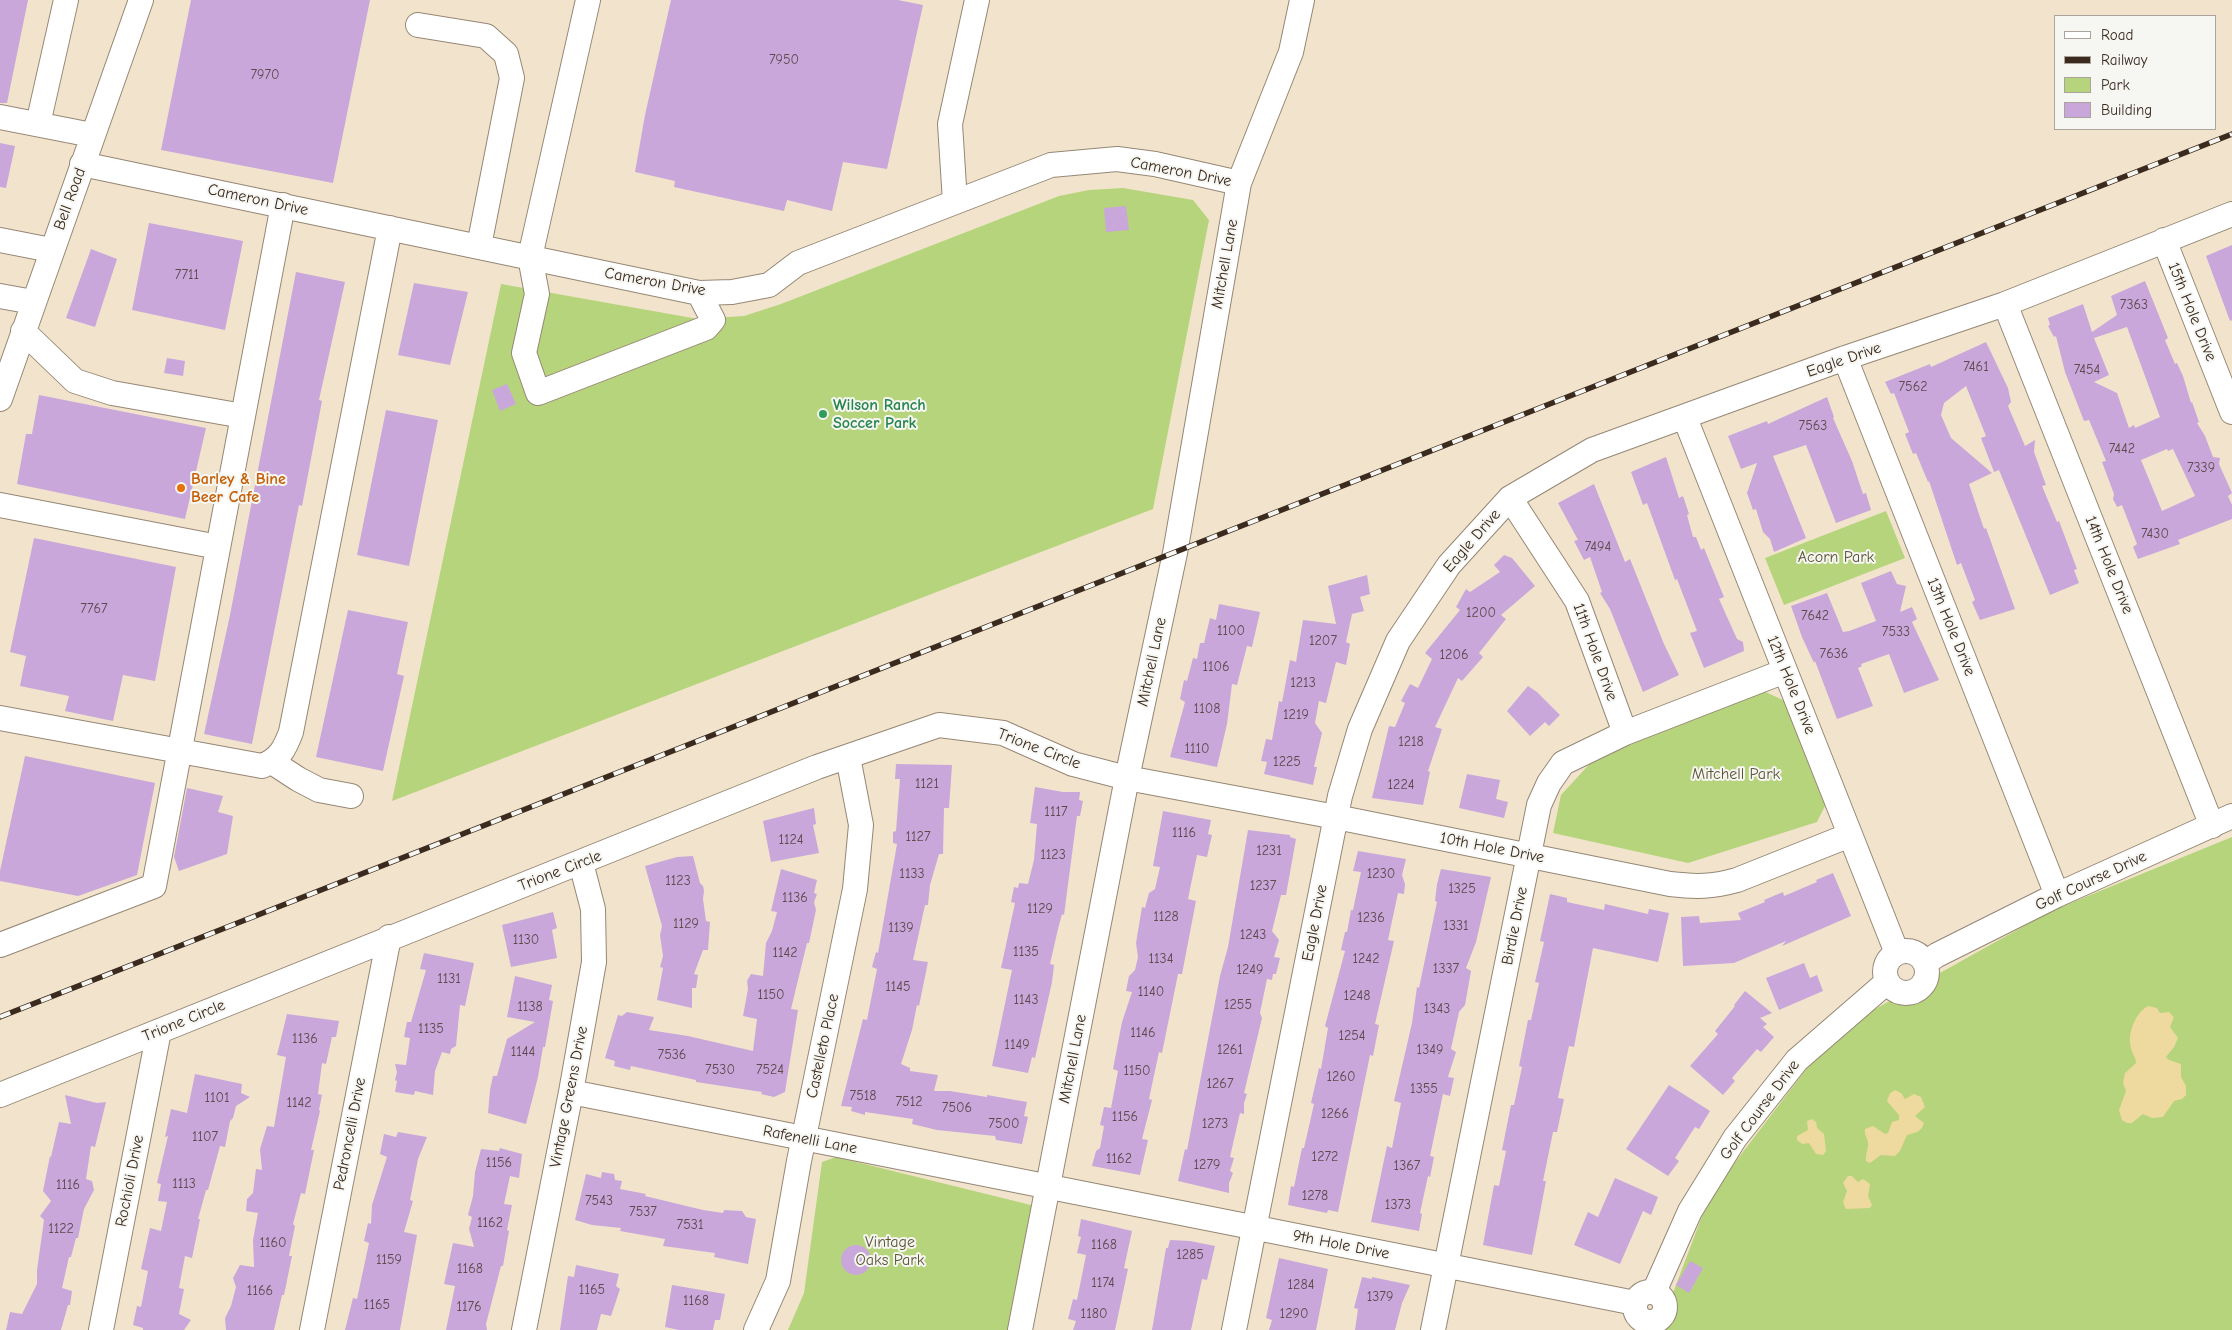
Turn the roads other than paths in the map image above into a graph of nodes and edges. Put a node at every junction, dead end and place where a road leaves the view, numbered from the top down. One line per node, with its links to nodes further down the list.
1 (66, 0): 8 (street)
2 (141, 0): 9 (street, Bell Road)
3 (588, 0): 20 (street)
4 (977, 0): 12 (street)
5 (1302, 0): 11 (street, Mitchell Lane)
6 (418, 25): 18 (street)
7 (0, 117): 8 (street)
8 (38, 124): 9 (street)
9 (92, 135): 10 (street, Bell Road)
10 (82, 164): 13 (street, Cameron Drive); 19 (street, Bell Road)
11 (1239, 183): 12 (street, Cameron Drive); 40 (street, Mitchell Lane)
12 (955, 202): 21 (street, Cameron Drive)
13 (283, 206): 15 (street, Cameron Drive); 29 (street)
14 (2232, 214): 17 (street, Eagle Drive)
15 (390, 228): 18 (street, Cameron Drive); 39 (street)
16 (0, 240): 19 (street)
17 (2164, 240): 24 (street, Eagle Drive); 28 (street, 15th Hole Drive)
18 (479, 246): 20 (street, Cameron Drive)
19 (52, 250): 23 (street, Bell Road)
20 (530, 257): 21 (street, Cameron Drive); 21 (street)
21 (700, 293)
22 (0, 296): 23 (street)
23 (33, 302): 25 (street, Bell Road)
24 (2005, 304): 26 (street, Eagle Drive); 43 (street, 14th Hole Drive)
25 (23, 331): 27 (street, Bell Road); 29 (street)
26 (1845, 358): 30 (street, Eagle Drive); 47 (street, 13th Hole Drive)
27 (0, 399)
28 (2232, 412)
29 (243, 416): 33 (street)
30 (1685, 418): 31 (street, Eagle Drive); 34 (street, 12th Hole Drive)
31 (1510, 498): 36 (street, 11th Hole Drive); 42 (street, Eagle Drive)
32 (0, 505): 33 (street)
33 (218, 547): 37 (street)
34 (1786, 671): 36 (street, Birdie Drive); 44 (street, 12th Hole Drive)
35 (0, 718): 37 (street)
36 (1625, 733): 45 (street, Birdie Drive)
37 (179, 750): 39 (street); 49 (street)
38 (848, 757): 40 (street, Trione Circle); 46 (street, Trione Circle); 56 (street, Castelleto Place)
39 (272, 762): 41 (street)
40 (1128, 778): 42 (street, 10th Hole Drive); 57 (street, Mitchell Lane)
41 (351, 796)
42 (1336, 817): 45 (street, 10th Hole Drive); 58 (street, Eagle Drive)
43 (2222, 821): 47 (street, Golf Course Drive)
44 (1850, 835): 45 (street, 10th Hole Drive); 50 (street, 12th Hole Drive)
45 (1529, 856): 59 (street, Birdie Drive)
46 (581, 863): 48 (street, Trione Circle); 54 (street, Vintage Greens Drive)
47 (2057, 895): 51 (street, Golf Course Drive)
48 (389, 937): 53 (street, Trione Circle); 62 (street, Pedroncelli Drive)
49 (0, 945)
50 (1898, 953): 51 (street); 52 (street)
51 (1925, 963): 52 (street)
52 (1888, 982): 60 (street, Golf Course Drive)
53 (159, 1031): 55 (street, Trione Circle); 61 (street, Rochioli Drive)
54 (572, 1092): 56 (street, Rafenelli Lane); 63 (street, Vintage Greens Drive)
55 (0, 1095)
56 (804, 1138): 57 (street, Rafenelli Lane); 64 (street, Castelleto Place)
57 (1048, 1187): 58 (street, 9th Hole Drive); 65 (street, Mitchell Lane)
58 (1254, 1228): 59 (street, 9th Hole Drive); 66 (street, Eagle Drive)
59 (1446, 1266): 60 (street, 9th Hole Drive); 67 (street, Birdie Drive)
60 (1644, 1311)
61 (101, 1330)
62 (312, 1330)
63 (524, 1330)
64 (756, 1330)
65 (1020, 1330)
66 (1234, 1330)
67 (1433, 1330)

